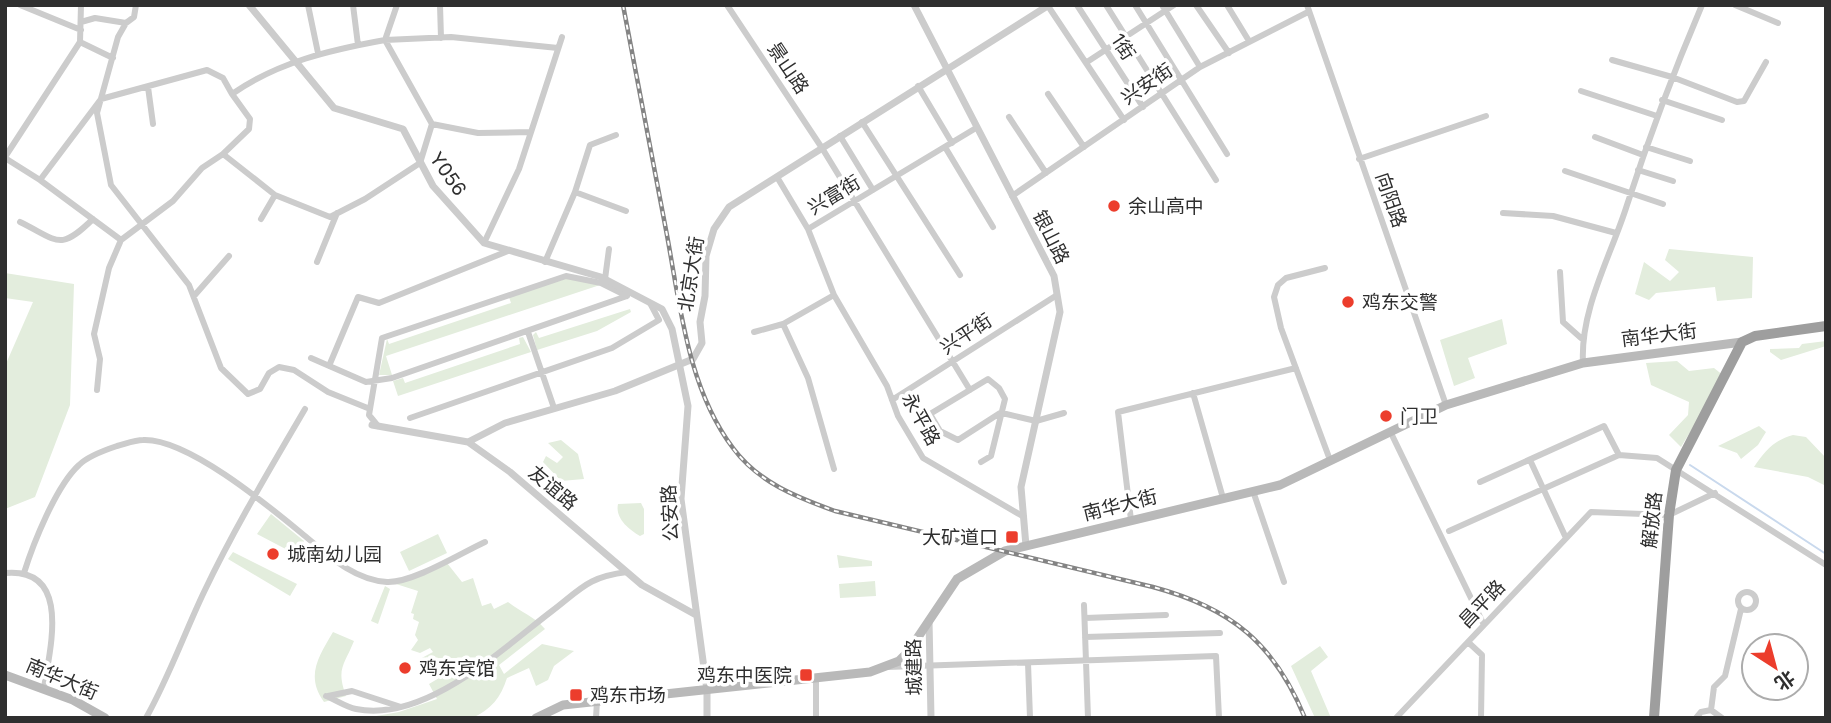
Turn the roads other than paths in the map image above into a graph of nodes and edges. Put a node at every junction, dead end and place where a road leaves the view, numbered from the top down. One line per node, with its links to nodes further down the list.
1 (20, 5): 25 (street)
2 (81, 5): 25 (street)
3 (136, 5): 22 (street)
4 (249, 5): 39 (street, Y056 / Y056)
5 (308, 5): 35 (street)
6 (353, 5): 32 (street)
7 (397, 5): 29 (street)
8 (440, 5): 28 (street)
9 (727, 5): 71 (street, 景山路)
10 (914, 5): 43 (street, 银山路)
11 (1077, 5): 34 (street, 1街)
12 (1106, 5): 26 (street)
13 (1135, 5): 23 (street)
14 (1174, 5): 20 (street)
15 (1196, 5): 36 (street)
16 (1227, 5): 30 (street)
17 (1702, 5): 44 (street)
18 (1735, 5): 24 (street)
19 (1049, 6): 40 (street); 43 (street, 北京大街)
20 (1164, 8): 23 (street); 42 (street)
21 (1307, 9): 30 (street, 兴安街); 76 (street, 向阳路)
22 (126, 23): 25 (street); 37 (street)
23 (1147, 23): 26 (street); 45 (street)
24 (1778, 23)
25 (81, 26): 31 (street)
26 (1126, 36): 34 (street); 51 (street)
27 (562, 37): 33 (street)
28 (441, 38): 29 (street); 33 (street)
29 (385, 40): 32 (street); 62 (street)
30 (1249, 41): 36 (street, 兴安街)
31 (80, 42): 37 (street); 75 (street)
32 (358, 45): 35 (street)
33 (558, 48): 64 (street)
34 (1106, 50): 40 (street); 54 (street, 1街)
35 (317, 53): 39 (street)
36 (1228, 53): 42 (street, 兴安街)
37 (113, 58): 52 (street)
38 (1612, 60): 44 (street)
39 (294, 62): 49 (street); 78 (street, Y056 / Y056)
40 (1087, 62): 58 (street)
41 (1766, 62): 44 (street)
42 (1200, 67): 45 (street, 兴安街)
43 (945, 68): 46 (street, 北京大街); 63 (street, 银山路)
44 (1672, 77): 53 (street)
45 (1182, 79): 51 (street, 兴安街); 73 (street)
46 (918, 86): 60 (street, 北京大街); 68 (street)
47 (148, 87): 49 (street); 52 (street); 61 (street)
48 (1581, 91): 56 (street)
49 (232, 94): 72 (street)
50 (1048, 94): 69 (street)
51 (1161, 94): 54 (street, 兴安街); 85 (street)
52 (101, 99): 84 (street); 100 (street)
53 (1662, 100): 56 (street); 59 (street)
54 (1143, 107): 58 (street, 兴安街)
55 (1486, 116): 76 (street)
56 (1657, 116): 70 (street)
57 (1009, 117): 81 (street)
58 (1124, 120): 69 (street, 兴安街)
59 (1722, 120)
60 (862, 122): 66 (street, 北京大街); 82 (street)
61 (153, 124)
62 (432, 124): 64 (street); 78 (street)
63 (976, 128): 68 (street, 兴富街); 91 (street, 银山路)
64 (530, 132): 105 (street)
65 (616, 135): 88 (street)
66 (840, 136): 71 (street, 北京大街); 87 (street)
67 (1595, 137): 74 (street)
68 (948, 145): 82 (street, 兴富街); 101 (street)
69 (1084, 147): 81 (street, 兴安街)
70 (1646, 147): 74 (street); 77 (street)
71 (822, 148): 83 (street, 北京大街); 92 (street, 景山路)
72 (223, 154): 90 (street); 100 (street)
73 (1227, 154)
74 (1643, 155): 79 (street)
75 (5, 158): 84 (street)
76 (1359, 159): 140 (street, 向阳路)
77 (1690, 161)
78 (420, 163): 95 (street); 105 (street, Y056 / Y056)
79 (1638, 170): 86 (street); 89 (street)
80 (1565, 172): 89 (street)
81 (1046, 173): 91 (street, 兴安街)
82 (897, 176): 87 (street, 兴富街); 113 (street)
83 (777, 177): 102 (street); 132 (street, 北京大街)
84 (40, 180): 97 (street)
85 (1216, 180)
86 (1673, 181)
87 (873, 190): 92 (street, 兴富街)
88 (575, 192): 94 (street); 110 (street)
89 (1631, 193): 93 (street); 103 (street)
90 (275, 195): 95 (street); 98 (street)
91 (1012, 196): 117 (street, 银山路)
92 (853, 202): 102 (street, 兴富街); 129 (street, 景山路)
93 (1663, 204)
94 (626, 211)
95 (337, 213): 109 (street)
96 (1503, 213): 103 (street)
97 (93, 219): 99 (street); 104 (street)
98 (261, 219)
99 (20, 222)
100 (141, 227): 104 (street); 118 (street)
101 (993, 227)
102 (808, 229): 116 (street, 兴富街)
103 (1616, 233): 126 (street)
104 (121, 240): 136 (street)
105 (484, 243): 107 (street, Y056 / Y056)
106 (609, 249): 114 (street)
107 (508, 251): 110 (street, Y056 / Y056); 131 (street)
108 (229, 256): 118 (street)
109 (317, 262)
110 (545, 262): 114 (street, Y056 / Y056)
111 (1325, 268): 133 (street)
112 (1560, 272): 126 (street)
113 (960, 275)
114 (606, 279): 115 (street, Y056 / Y056)
115 (629, 295): 119 (street, Y056 / Y056); 123 (street); 135 (street)
116 (834, 295): 121 (street); 139 (street, 永平路)
117 (1057, 295): 129 (street, 兴平街); 147 (street, 银山路)
118 (194, 296): 143 (street)
119 (650, 303): 120 (street, Y056 / Y056); 134 (street)
120 (662, 309): 132 (street, 公安路)
121 (783, 324): 124 (street); 155 (street)
122 (1826, 326): 127 (highway, 南华大街)
123 (528, 332): 134 (street); 135 (street)
124 (754, 332)
125 (1826, 332): 127 (highway, 南华大街)
126 (1581, 338): 130 (street)
127 (1742, 342): 130 (main road, 南华大街); 156 (highway, 解放路)
128 (311, 358): 131 (street)
129 (951, 363): 137 (street, 景山路); 139 (street, 兴平街)
130 (1583, 363): 140 (main road, 南华大街)
131 (329, 366): 135 (street)
132 (679, 366): 141 (street, 北京大街); 177 (street, 公安路)
133 (1296, 368): 138 (street); 152 (street)
134 (541, 373): 141 (street); 146 (street)
135 (375, 381): 143 (street)
136 (97, 390)
137 (970, 390): 144 (street); 144 (street)
138 (1193, 393): 162 (street); 165 (street)
139 (892, 400): 164 (street, 永平路)
140 (1446, 405): 149 (main road, 南华大街)
141 (554, 408): 150 (street, 北京大街)
142 (305, 409): 161 (street)
143 (370, 409): 148 (street)
144 (1002, 413): 147 (street); 154 (street)
145 (1064, 413): 147 (street)
146 (410, 418)
147 (1036, 421): 164 (street, 银山路)
148 (375, 426): 150 (street, 友谊路)
149 (1390, 431): 152 (main road, 南华大街); 181 (street)
150 (468, 442): 171 (street, 友谊路)
151 (1619, 455): 153 (street); 156 (street); 158 (street)
152 (1331, 460): 159 (main road, 南华大街)
153 (1530, 460): 157 (street); 158 (street)
154 (981, 462)
155 (834, 469)
156 (1676, 470): 160 (street); 163 (highway, 解放路)
157 (1480, 482)
158 (1543, 489): 166 (street); 167 (street)
159 (1253, 491): 162 (main road, 南华大街); 174 (street)
160 (1715, 493): 163 (street); 170 (street)
161 (255, 495): 168 (street); 173 (street); 197 (street)
162 (1223, 498): 165 (main road, 南华大街)
163 (1669, 515): 167 (street, 昌平路); 208 (highway, 解放路)
164 (1024, 517): 169 (street, 银山路)
165 (1131, 520): 169 (main road, 南华大街)
166 (1449, 531)
167 (1566, 538): 181 (street, 昌平路)
168 (485, 542)
169 (1026, 546): 179 (main road, 南华大街)
170 (1826, 565)
171 (626, 572): 177 (street, 友谊路); 194 (street)
172 (5, 573): 173 (street)
173 (24, 573): 191 (street)
174 (1284, 582)
175 (1084, 605): 180 (street)
176 (1741, 608): 195 (street)
177 (696, 615): 192 (street, 公安路)
178 (1166, 615): 180 (street)
179 (929, 616): 187 (main road, 南华大街); 188 (street, 城建路)
180 (1085, 618): 183 (street)
181 (1484, 625): 184 (street, 昌平路)
182 (1220, 633): 183 (street)
183 (1085, 637): 185 (street)
184 (1468, 642): 206 (street, 昌平路); 207 (street)
185 (1086, 661): 186 (street); 204 (street); 205 (street)
186 (1028, 663): 188 (street); 203 (street)
187 (886, 667): 188 (street); 190 (main road)
188 (930, 667): 202 (street, 城建路)
189 (5, 675): 191 (main road, 南华大街)
190 (816, 679): 192 (main road); 201 (street)
191 (44, 688): 196 (main road, 南华大街)
192 (707, 690): 193 (main road); 200 (street, 公安路)
193 (597, 702): 198 (main road); 199 (street)
194 (401, 707): 194 (street)
195 (1711, 710): 209 (street); 210 (street)
196 (105, 718)
197 (146, 718)
198 (536, 718)
199 (596, 718)
200 (707, 718)
201 (816, 718)
202 (930, 718)
203 (1030, 718)
204 (1088, 718)
205 (1219, 718)
206 (1396, 718)
207 (1480, 718)
208 (1654, 718)
209 (1696, 718)
210 (1722, 718)

